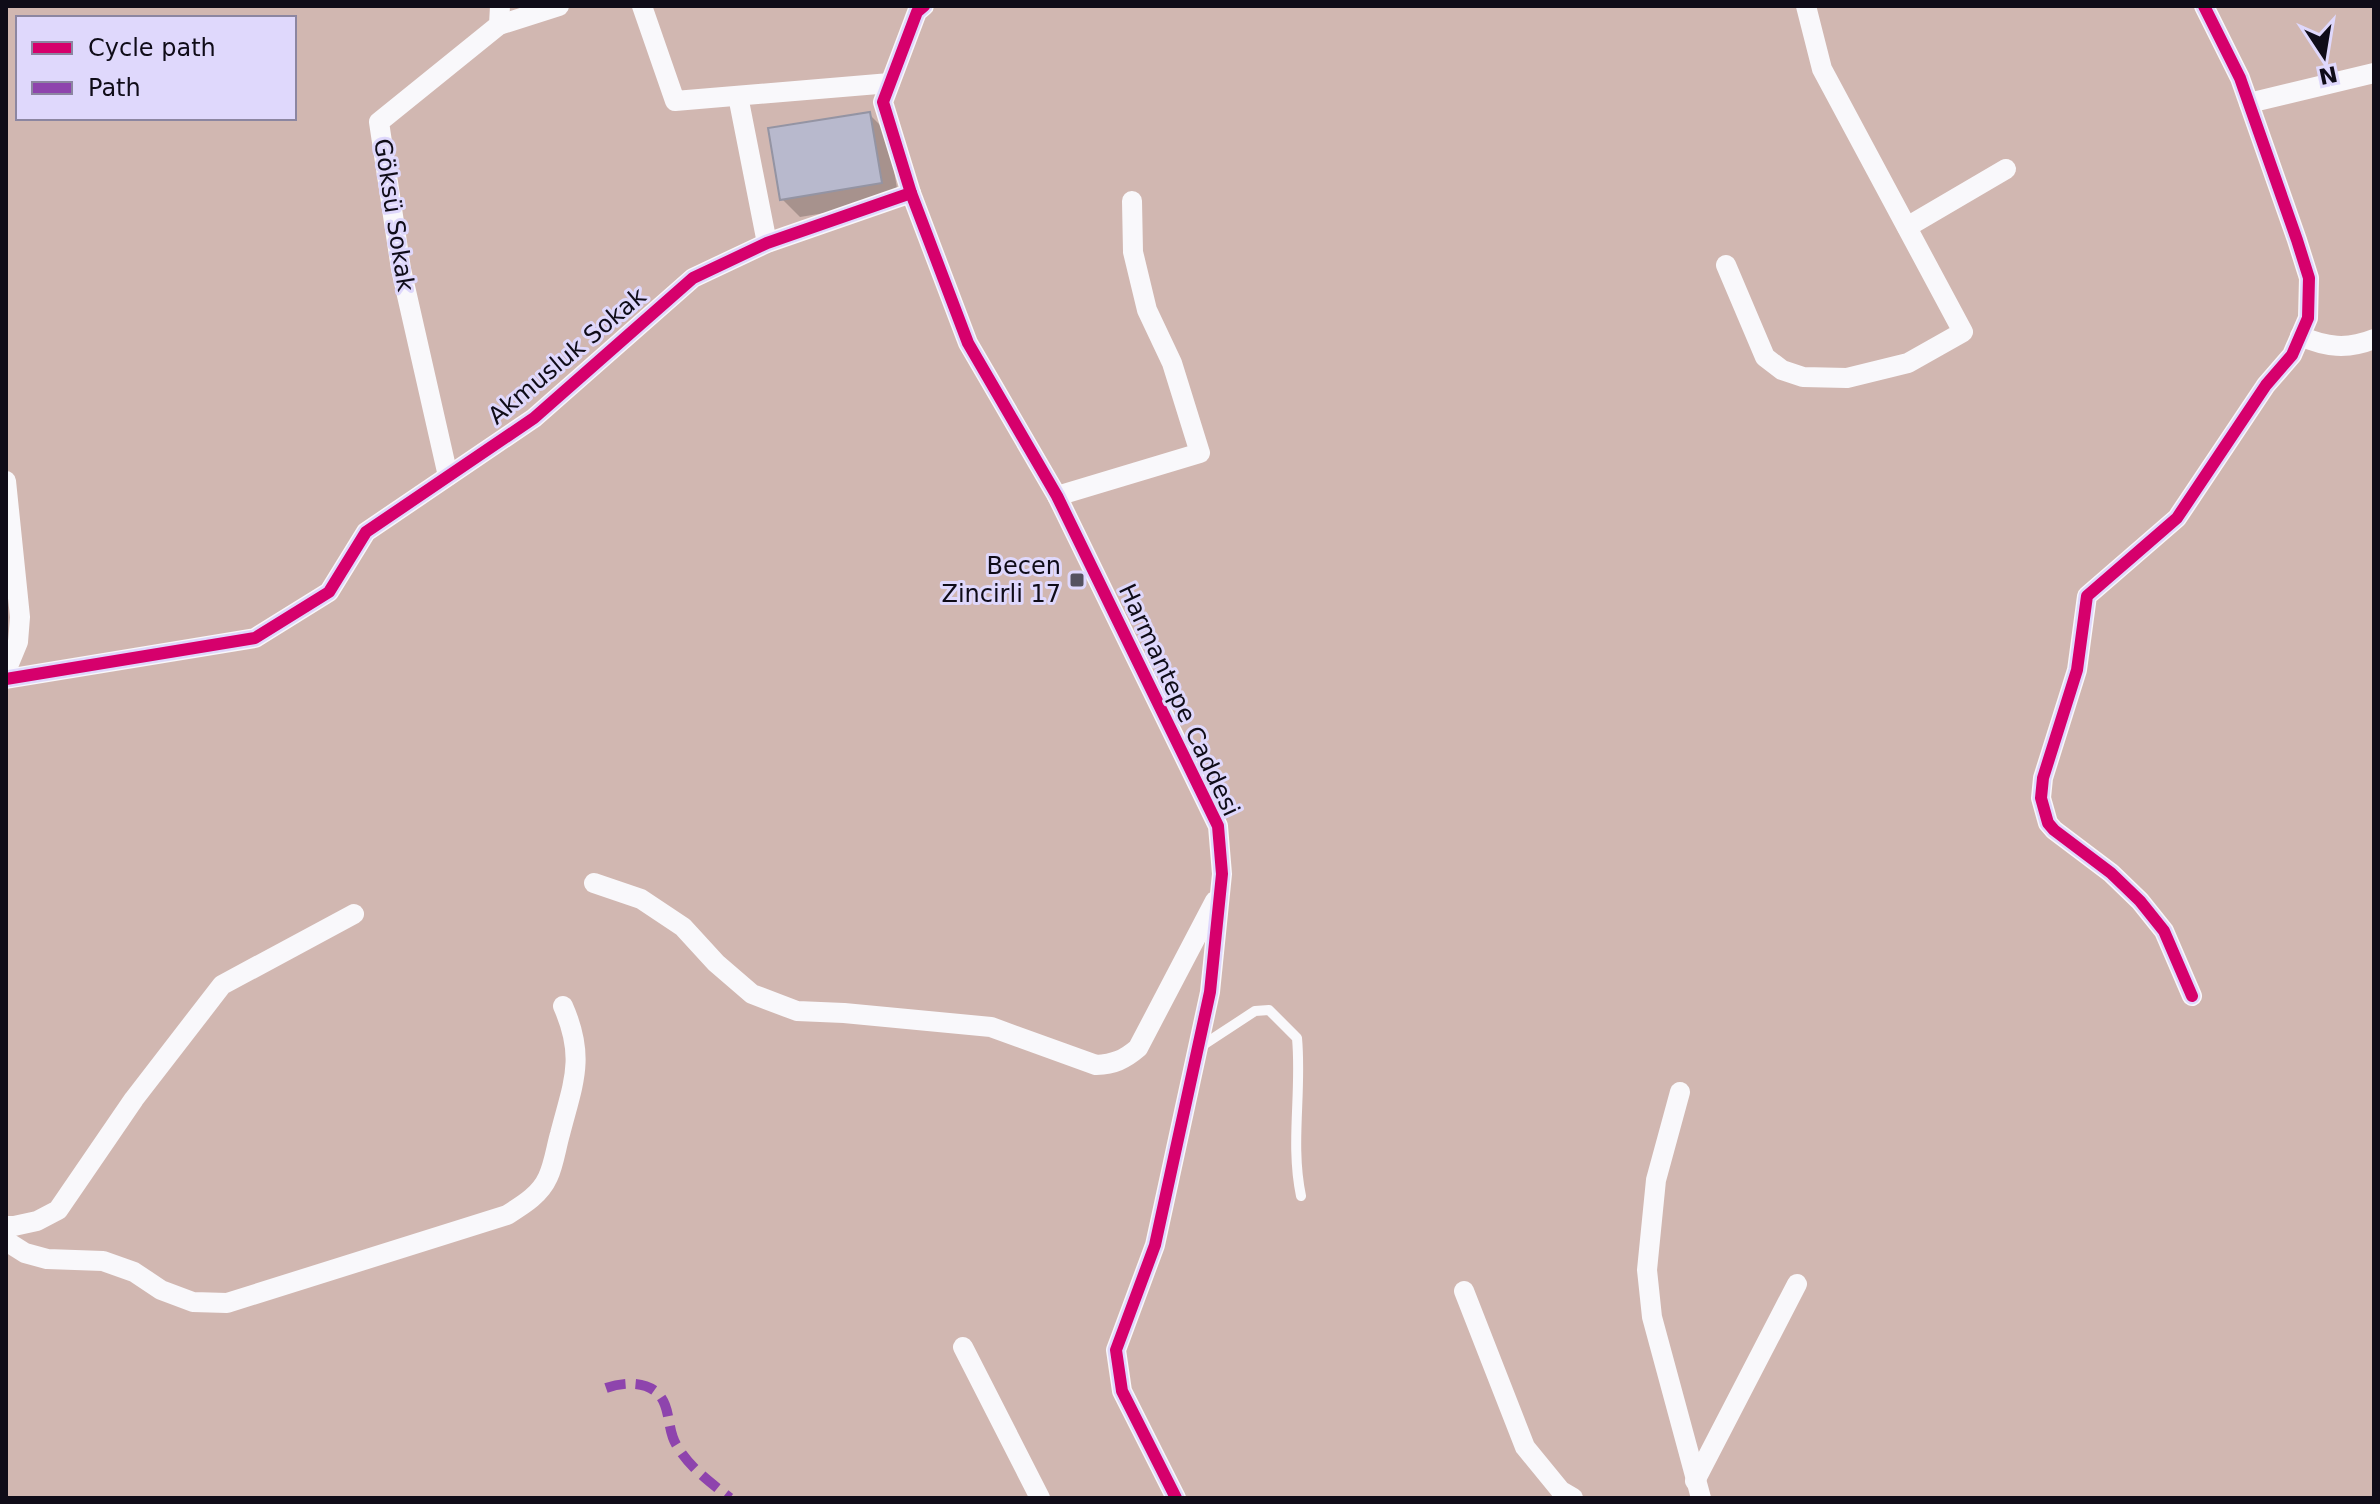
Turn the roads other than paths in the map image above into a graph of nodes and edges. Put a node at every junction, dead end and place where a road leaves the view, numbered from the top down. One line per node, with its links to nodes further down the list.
1 (559, 6): 6 (street)
2 (642, 6): 9 (street)
3 (924, 6): 8 (street)
4 (1806, 6): 14 (street)
5 (2204, 6): 10 (street)
6 (500, 16): 19 (street, Göksü Sokak)
7 (2374, 73): 10 (street)
8 (890, 83): 9 (street); 12 (street)
9 (738, 96): 15 (street)
10 (2249, 103): 17 (street)
11 (2006, 169): 14 (street)
12 (911, 193): 15 (street, Akmusluk Sokak); 21 (street, Harmantepe Caddesi)
13 (1132, 201): 21 (street)
14 (1907, 227): 16 (street)
15 (767, 243): 19 (street, Akmusluk Sokak)
16 (1726, 265)
17 (2300, 336): 18 (street); 27 (street)
18 (2374, 339)
19 (448, 476): 23 (street, Akmusluk Sokak)
20 (6, 481): 22 (street)
21 (1057, 496): 25 (street, Harmantepe Caddesi)
22 (6, 671)
23 (6, 679)
24 (594, 883): 25 (street)
25 (1220, 892): 29 (street, Harmantepe Caddesi)
26 (354, 914): 32 (street)
27 (2192, 996)
28 (563, 1006): 33 (street)
29 (1198, 1048): 31 (lane); 39 (street, Harmantepe Caddesi)
30 (1680, 1092): 37 (street)
31 (1301, 1196)
32 (6, 1226)
33 (6, 1241)
34 (1797, 1284): 37 (street)
35 (1464, 1291): 40 (street)
36 (963, 1347): 38 (street)
37 (1698, 1490)
38 (1040, 1498)
39 (1176, 1498)
40 (1573, 1498)

